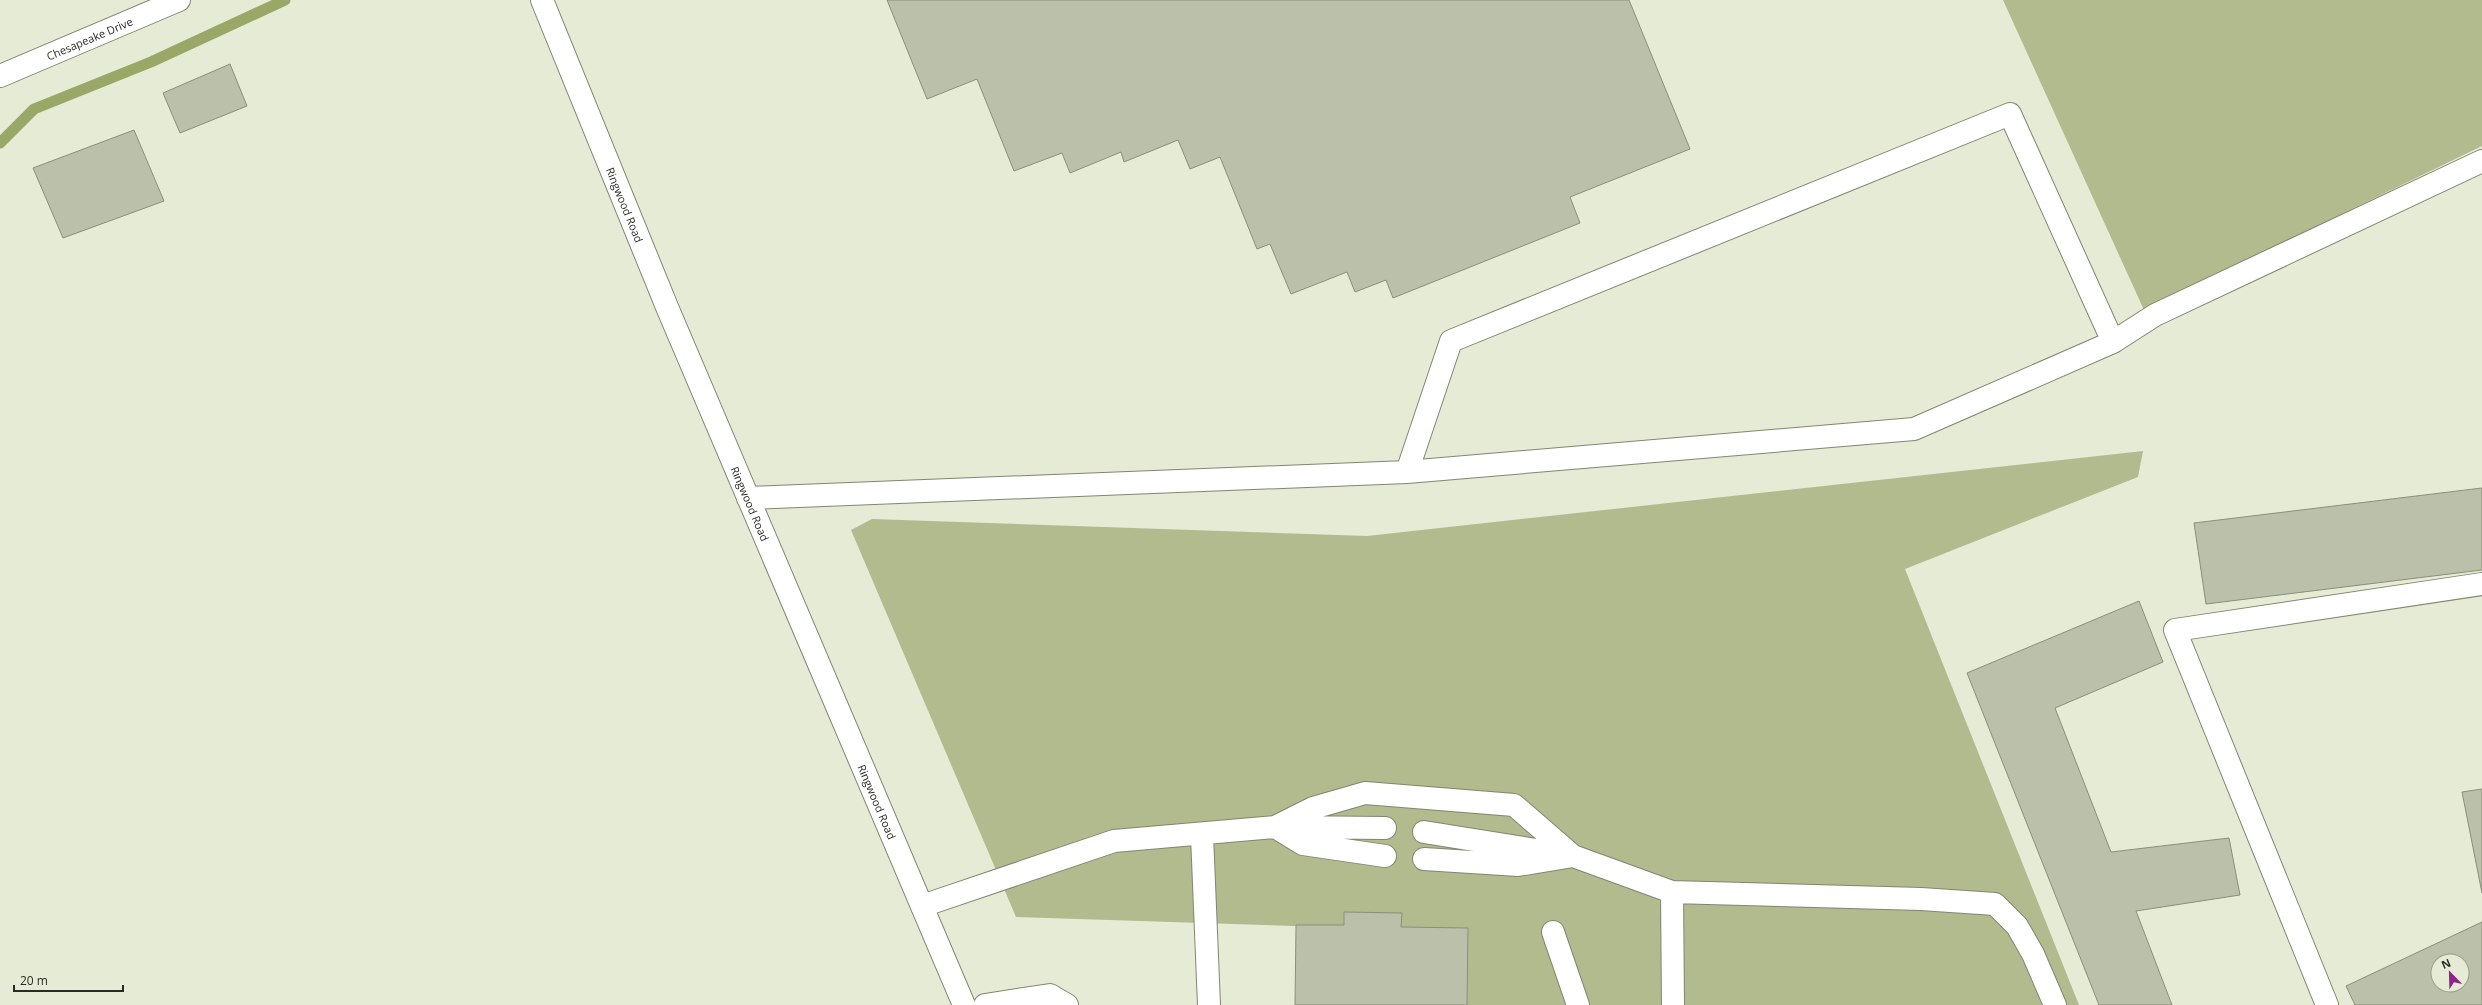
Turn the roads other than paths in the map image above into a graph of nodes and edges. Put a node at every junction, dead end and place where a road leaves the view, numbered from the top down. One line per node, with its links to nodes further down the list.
1 (178, 0): 3 (street, Chesapeake Drive)
2 (542, 0): 7 (street, Ringwood Road)
3 (0, 76)
4 (2482, 161): 5 (street)
5 (2113, 342): 6 (street); 6 (street)
6 (1407, 472): 7 (street)
7 (748, 498): 17 (street, Ringwood Road)
8 (2482, 584): 26 (street)
9 (1275, 827): 10 (street); 12 (street); 13 (street); 14 (street)
10 (1385, 828)
11 (1424, 832): 14 (street)
12 (1202, 835): 17 (street); 22 (street)
13 (1385, 856)
14 (1574, 856): 15 (street); 16 (street)
15 (1424, 859)
16 (1672, 892): 24 (street); 25 (street)
17 (922, 906): 19 (street, Ringwood Road)
18 (1553, 932): 23 (street)
19 (964, 1005)
20 (985, 1005): 21 (street)
21 (1068, 1005)
22 (1209, 1005)
23 (1578, 1005)
24 (1673, 1005)
25 (2055, 1005)
26 (2327, 1005)

